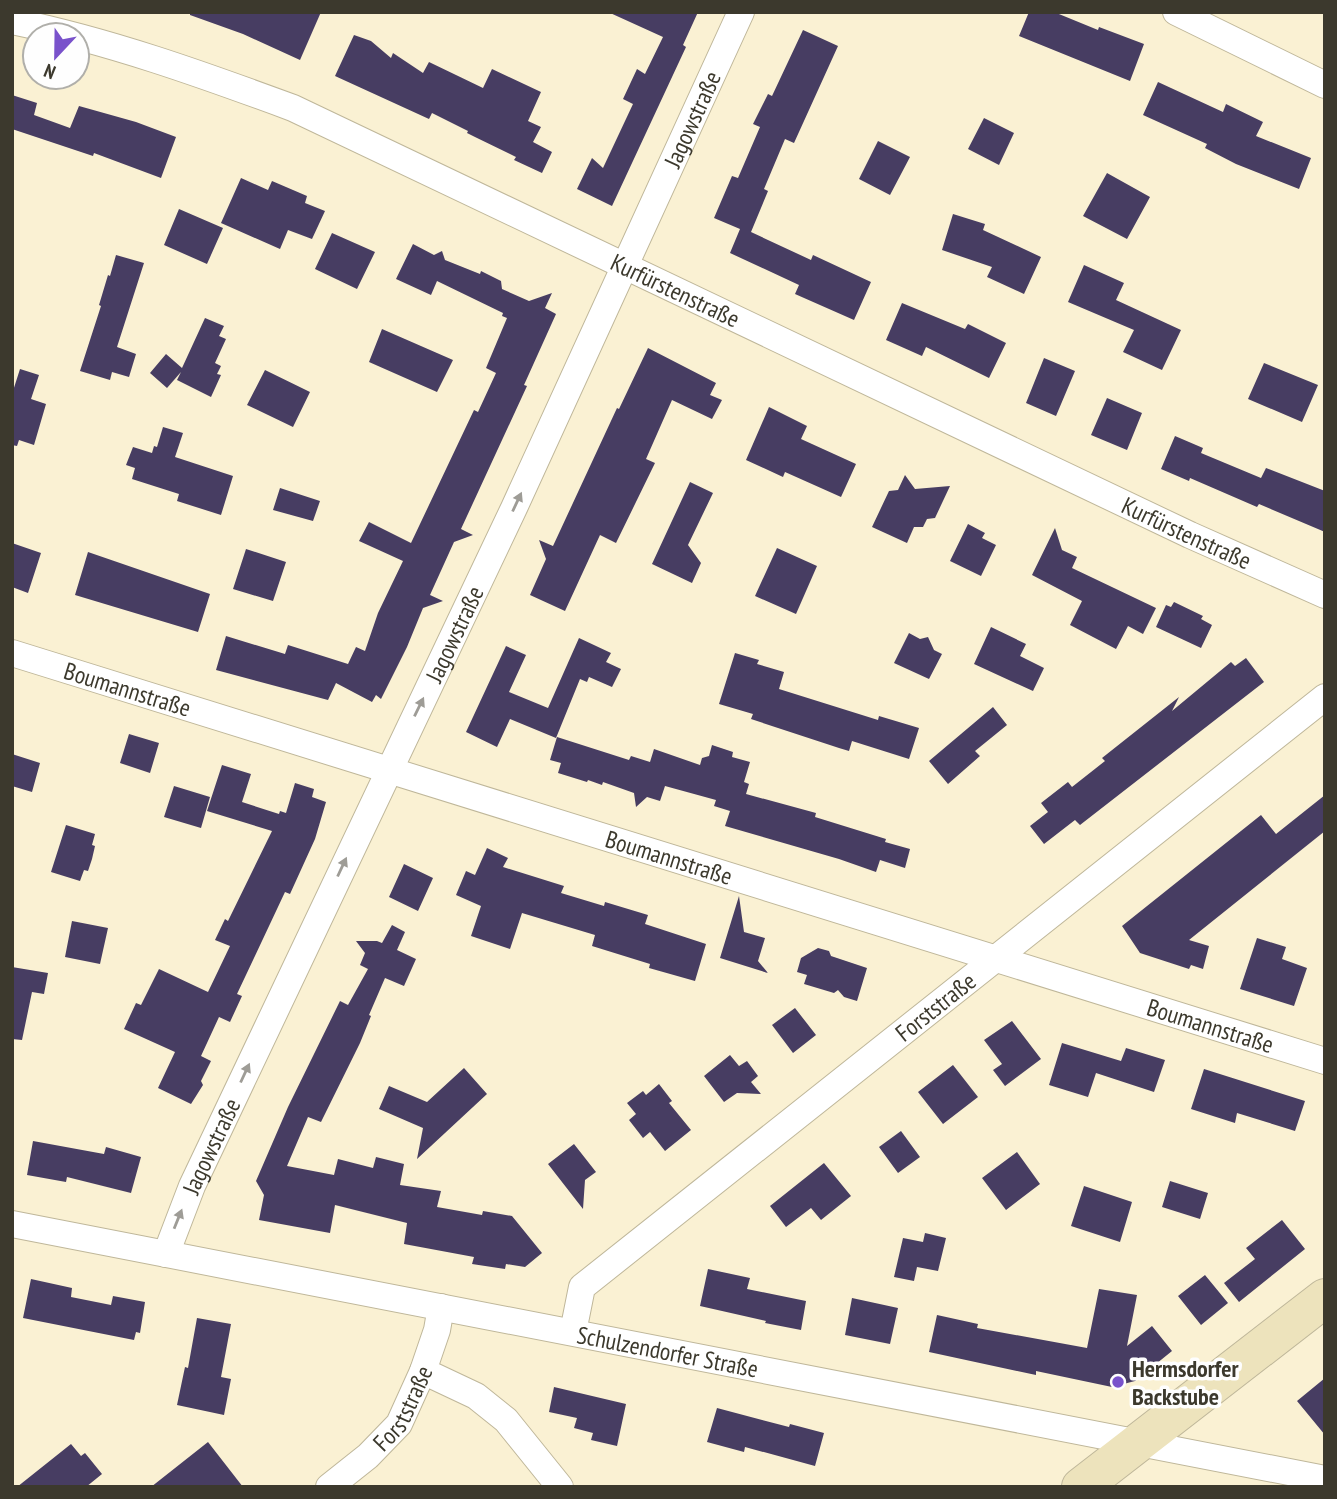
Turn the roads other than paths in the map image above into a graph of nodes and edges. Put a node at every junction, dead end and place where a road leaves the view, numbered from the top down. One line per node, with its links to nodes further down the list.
1 (741, 12): 5 (street, Jagowstraße)
2 (1177, 12): 4 (street)
3 (12, 21): 5 (street, Kurfürstenstraße)
4 (1325, 85)
5 (626, 264): 6 (street, Kurfürstenstraße); 9 (street, Jagowstraße, one-way to 5)
6 (1325, 595)
7 (12, 653): 9 (street, Boumannstraße)
8 (1325, 697): 10 (street, Forststraße)
9 (389, 769): 10 (street, Boumannstraße); 13 (street, Jagowstraße, one-way to 9)
10 (998, 958): 11 (street, Boumannstraße); 16 (street, Forststraße)
11 (1325, 1061)
12 (12, 1224): 13 (street, Schulzendorfer Straße)
13 (166, 1254): 15 (street, Schulzendorfer Straße)
14 (1325, 1298): 18 (main road)
15 (442, 1307): 16 (street, Schulzendorfer Straße); 17 (street, Forststraße)
16 (573, 1332): 18 (street, Schulzendorfer Straße)
17 (423, 1371): 20 (street, Forststraße); 21 (street)
18 (1138, 1442): 19 (street, Schulzendorfer Straße); 22 (main road)
19 (1325, 1479)
20 (329, 1487)
21 (559, 1487)
22 (1081, 1487)

